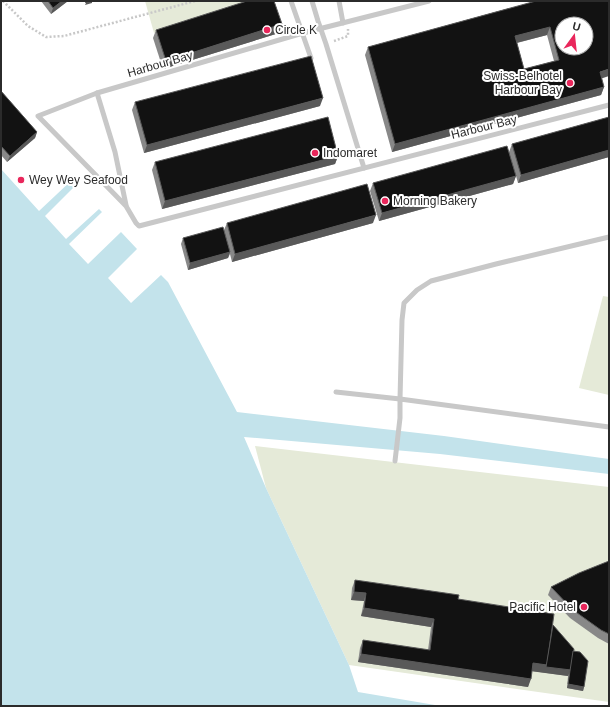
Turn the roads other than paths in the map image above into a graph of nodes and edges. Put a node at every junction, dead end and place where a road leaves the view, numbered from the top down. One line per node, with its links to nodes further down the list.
1 (291, 1): 7 (lane)
2 (312, 1): 6 (lane)
3 (339, 1): 5 (lane)
4 (429, 1): 5 (lane, Harbour Bay)
5 (343, 23): 6 (lane, Harbour Bay)
6 (321, 30): 7 (lane, Harbour Bay); 11 (lane)
7 (302, 34): 8 (lane); 9 (lane, Harbour Bay)
8 (311, 58)
9 (97, 93): 12 (lane); 12 (lane, Harbour Bay)
10 (609, 105): 11 (lane, Harbour Bay)
11 (364, 168): 12 (lane, Harbour Bay)
12 (126, 206)
13 (609, 237): 15 (lane)
14 (336, 392): 15 (lane)
15 (400, 399): 16 (lane); 17 (lane)
16 (609, 427)
17 (395, 460)

